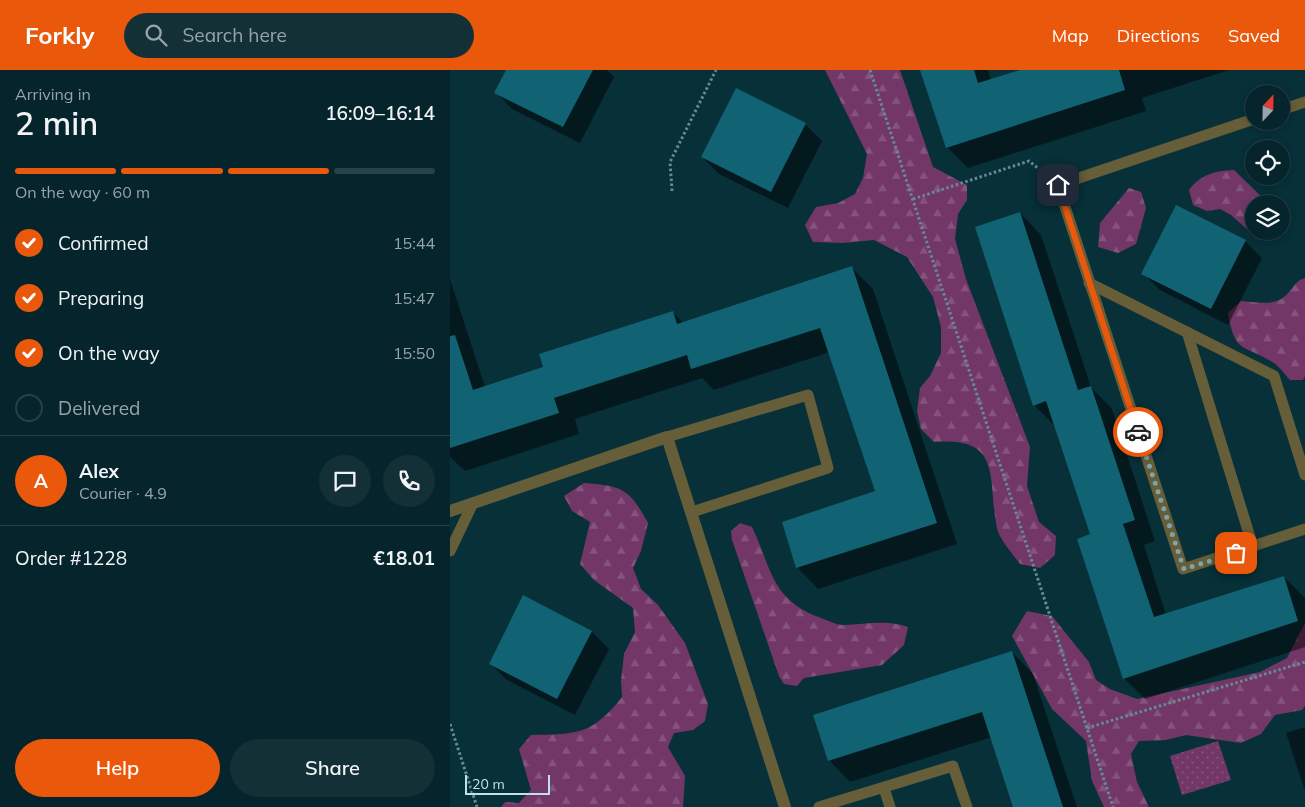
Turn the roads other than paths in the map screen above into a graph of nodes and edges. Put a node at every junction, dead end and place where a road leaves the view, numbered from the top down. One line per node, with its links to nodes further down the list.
1 (1305, 102): 2 (lane)
2 (1290, 107)
3 (1245, 122): 4 (lane)
4 (1089, 283): 5 (lane); 12 (lane)
5 (1187, 332): 7 (lane); 12 (lane)
6 (667, 436): 8 (street); 10 (street); 10 (lane)
7 (1305, 475)
8 (473, 503): 9 (street); 13 (lane)
9 (450, 511)
10 (692, 512): 15 (street)
11 (1305, 529): 12 (lane)
12 (1253, 547)
13 (450, 551)
14 (884, 788): 16 (lane); 17 (lane); 18 (lane)
15 (785, 807)
16 (819, 807)
17 (890, 807)
18 (967, 807)

